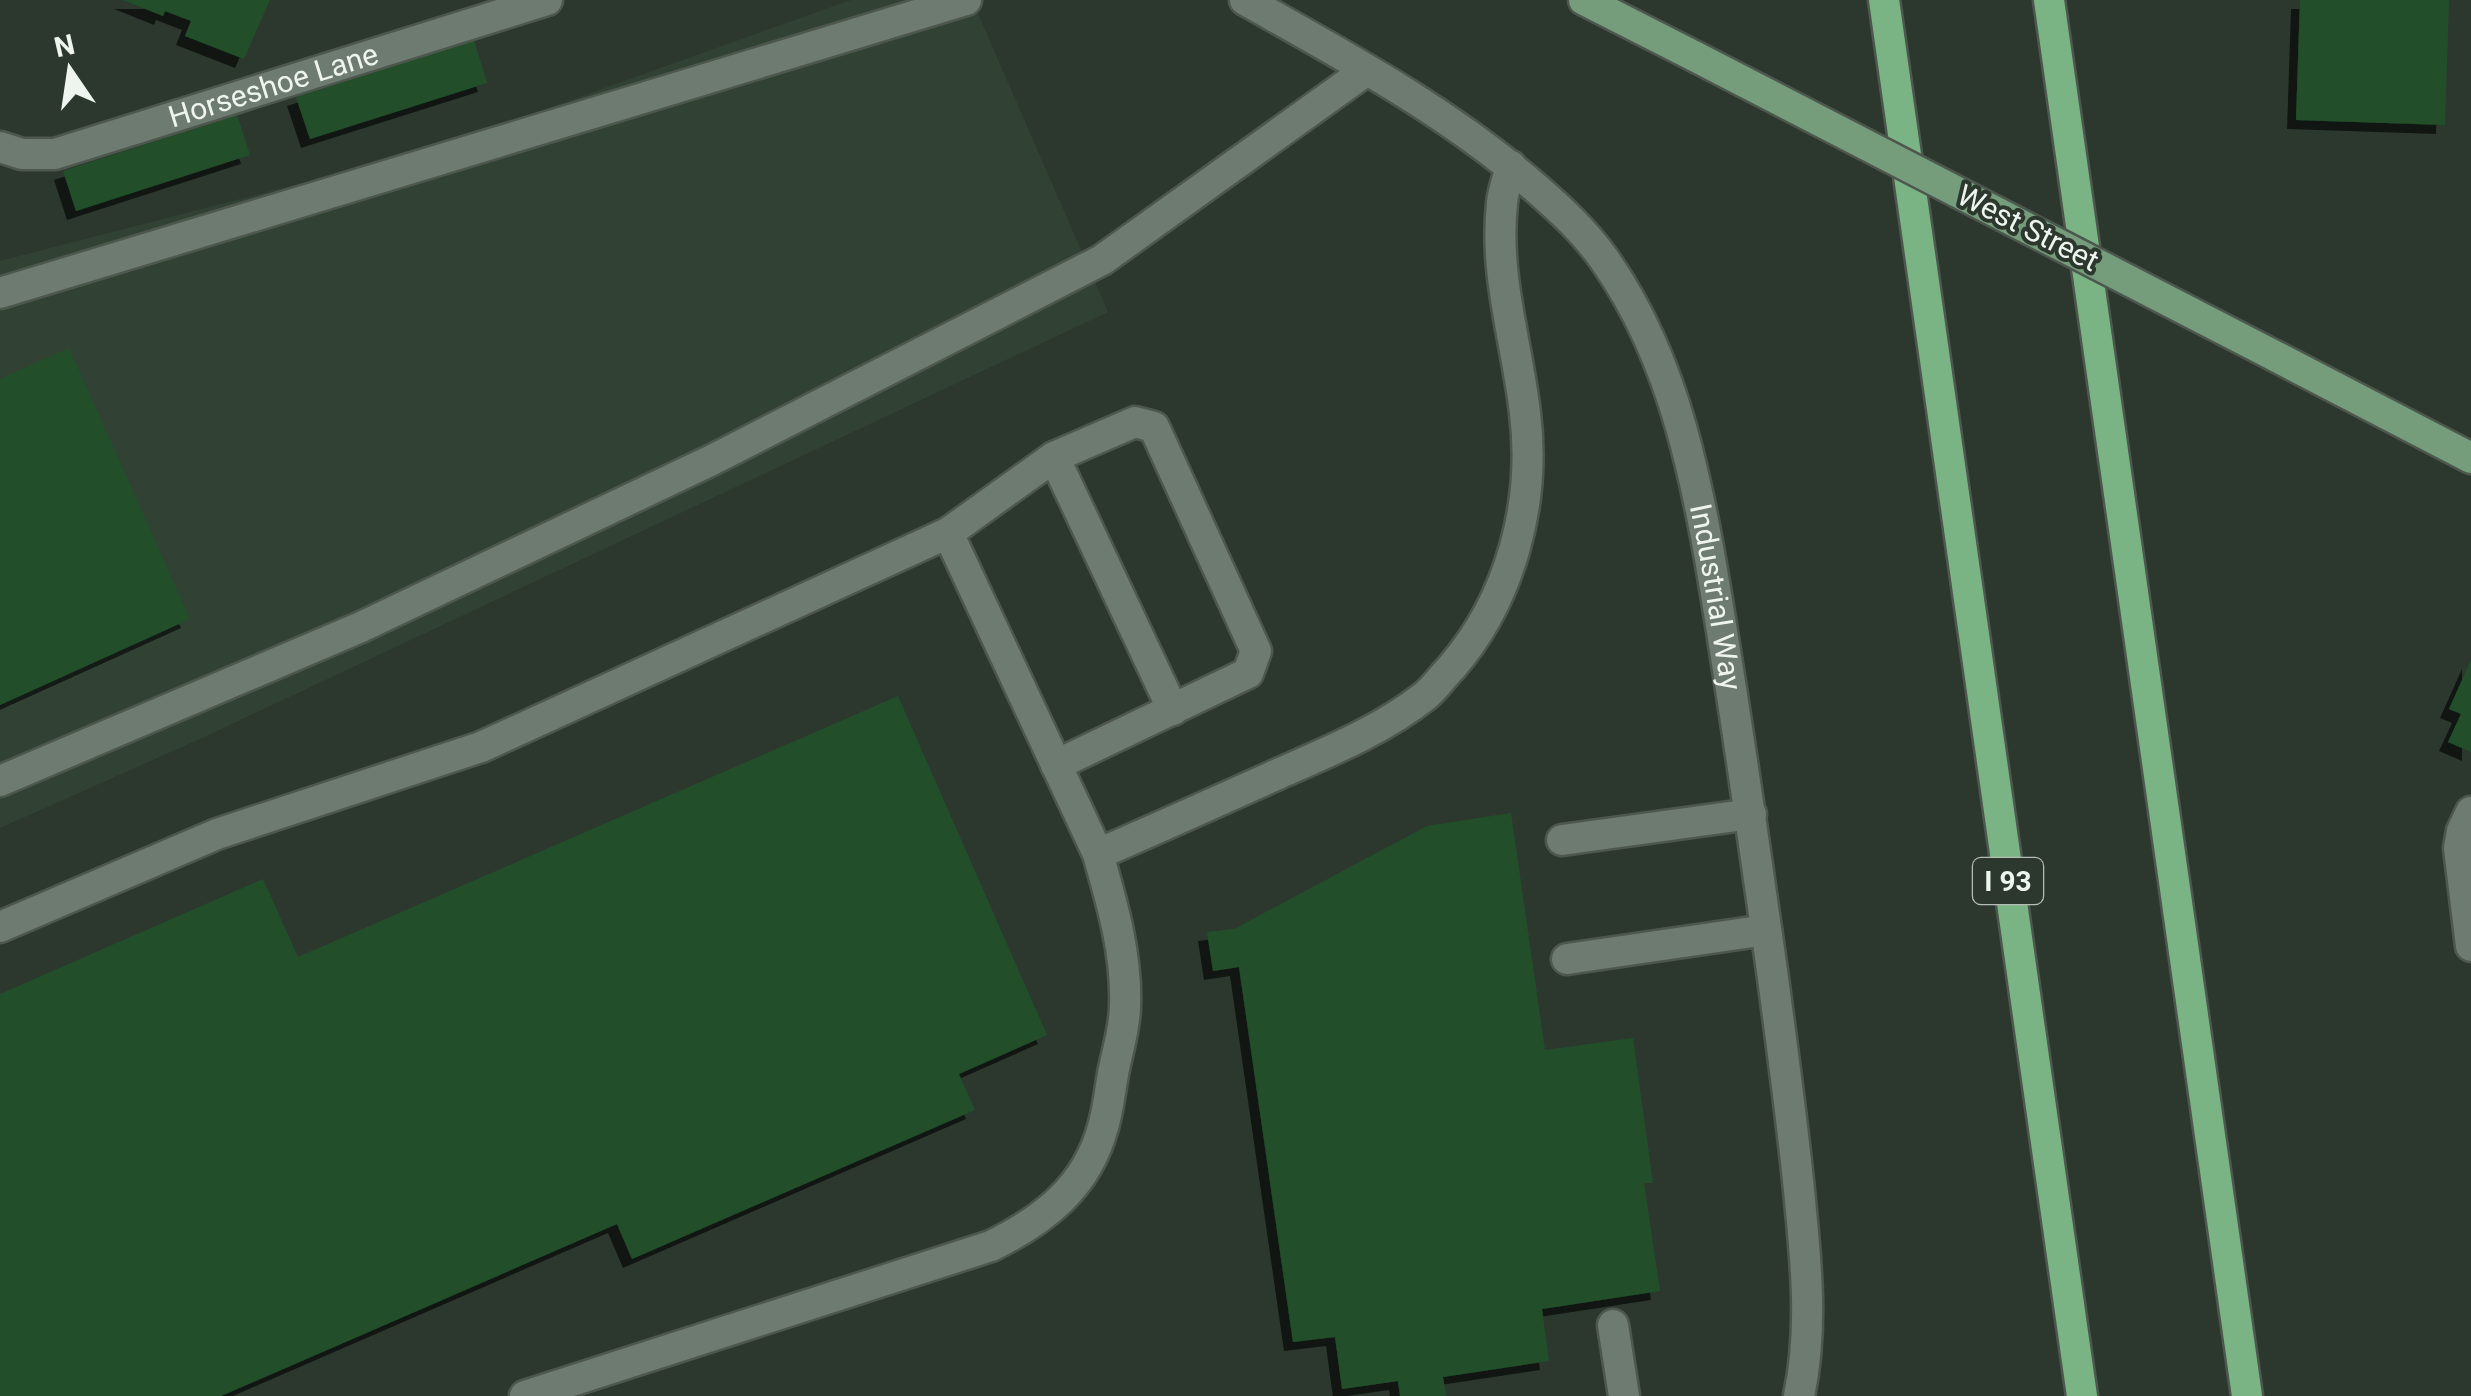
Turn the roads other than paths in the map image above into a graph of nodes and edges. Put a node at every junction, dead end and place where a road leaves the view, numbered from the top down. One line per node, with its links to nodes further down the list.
1 (547, 0): 10 (street, Horseshoe Lane)
2 (966, 0): 12 (street)
3 (1245, 0): 9 (street, Industrial Way)
4 (1584, 0): 14 (main road, West Street, bridge)
5 (1871, 0): 8 (highway)
6 (1884, 0): 8 (highway, I 93)
7 (2048, 0): 32 (highway)
8 (1893, 69): 31 (highway, I 93)
9 (1367, 70): 11 (street, Industrial Way); 18 (street)
10 (0, 148)
11 (1511, 166): 20 (street, Industrial Way); 22 (street)
12 (0, 293)
13 (1054, 458): 15 (street); 16 (street); 16 (street)
14 (2471, 458)
15 (948, 533): 17 (street); 23 (street)
16 (1173, 710): 17 (street)
17 (1056, 765): 22 (street)
18 (0, 781)
19 (2471, 812): 25 (street)
20 (1751, 814): 21 (street); 24 (street, Industrial Way)
21 (1562, 840)
22 (1098, 854): 28 (street)
23 (0, 926)
24 (1766, 930): 26 (street); 30 (street, Industrial Way)
25 (2471, 946)
26 (1567, 959)
27 (1612, 1325): 29 (street)
28 (525, 1396)
29 (1624, 1396)
30 (1799, 1396)
31 (2082, 1396)
32 (2246, 1396)

